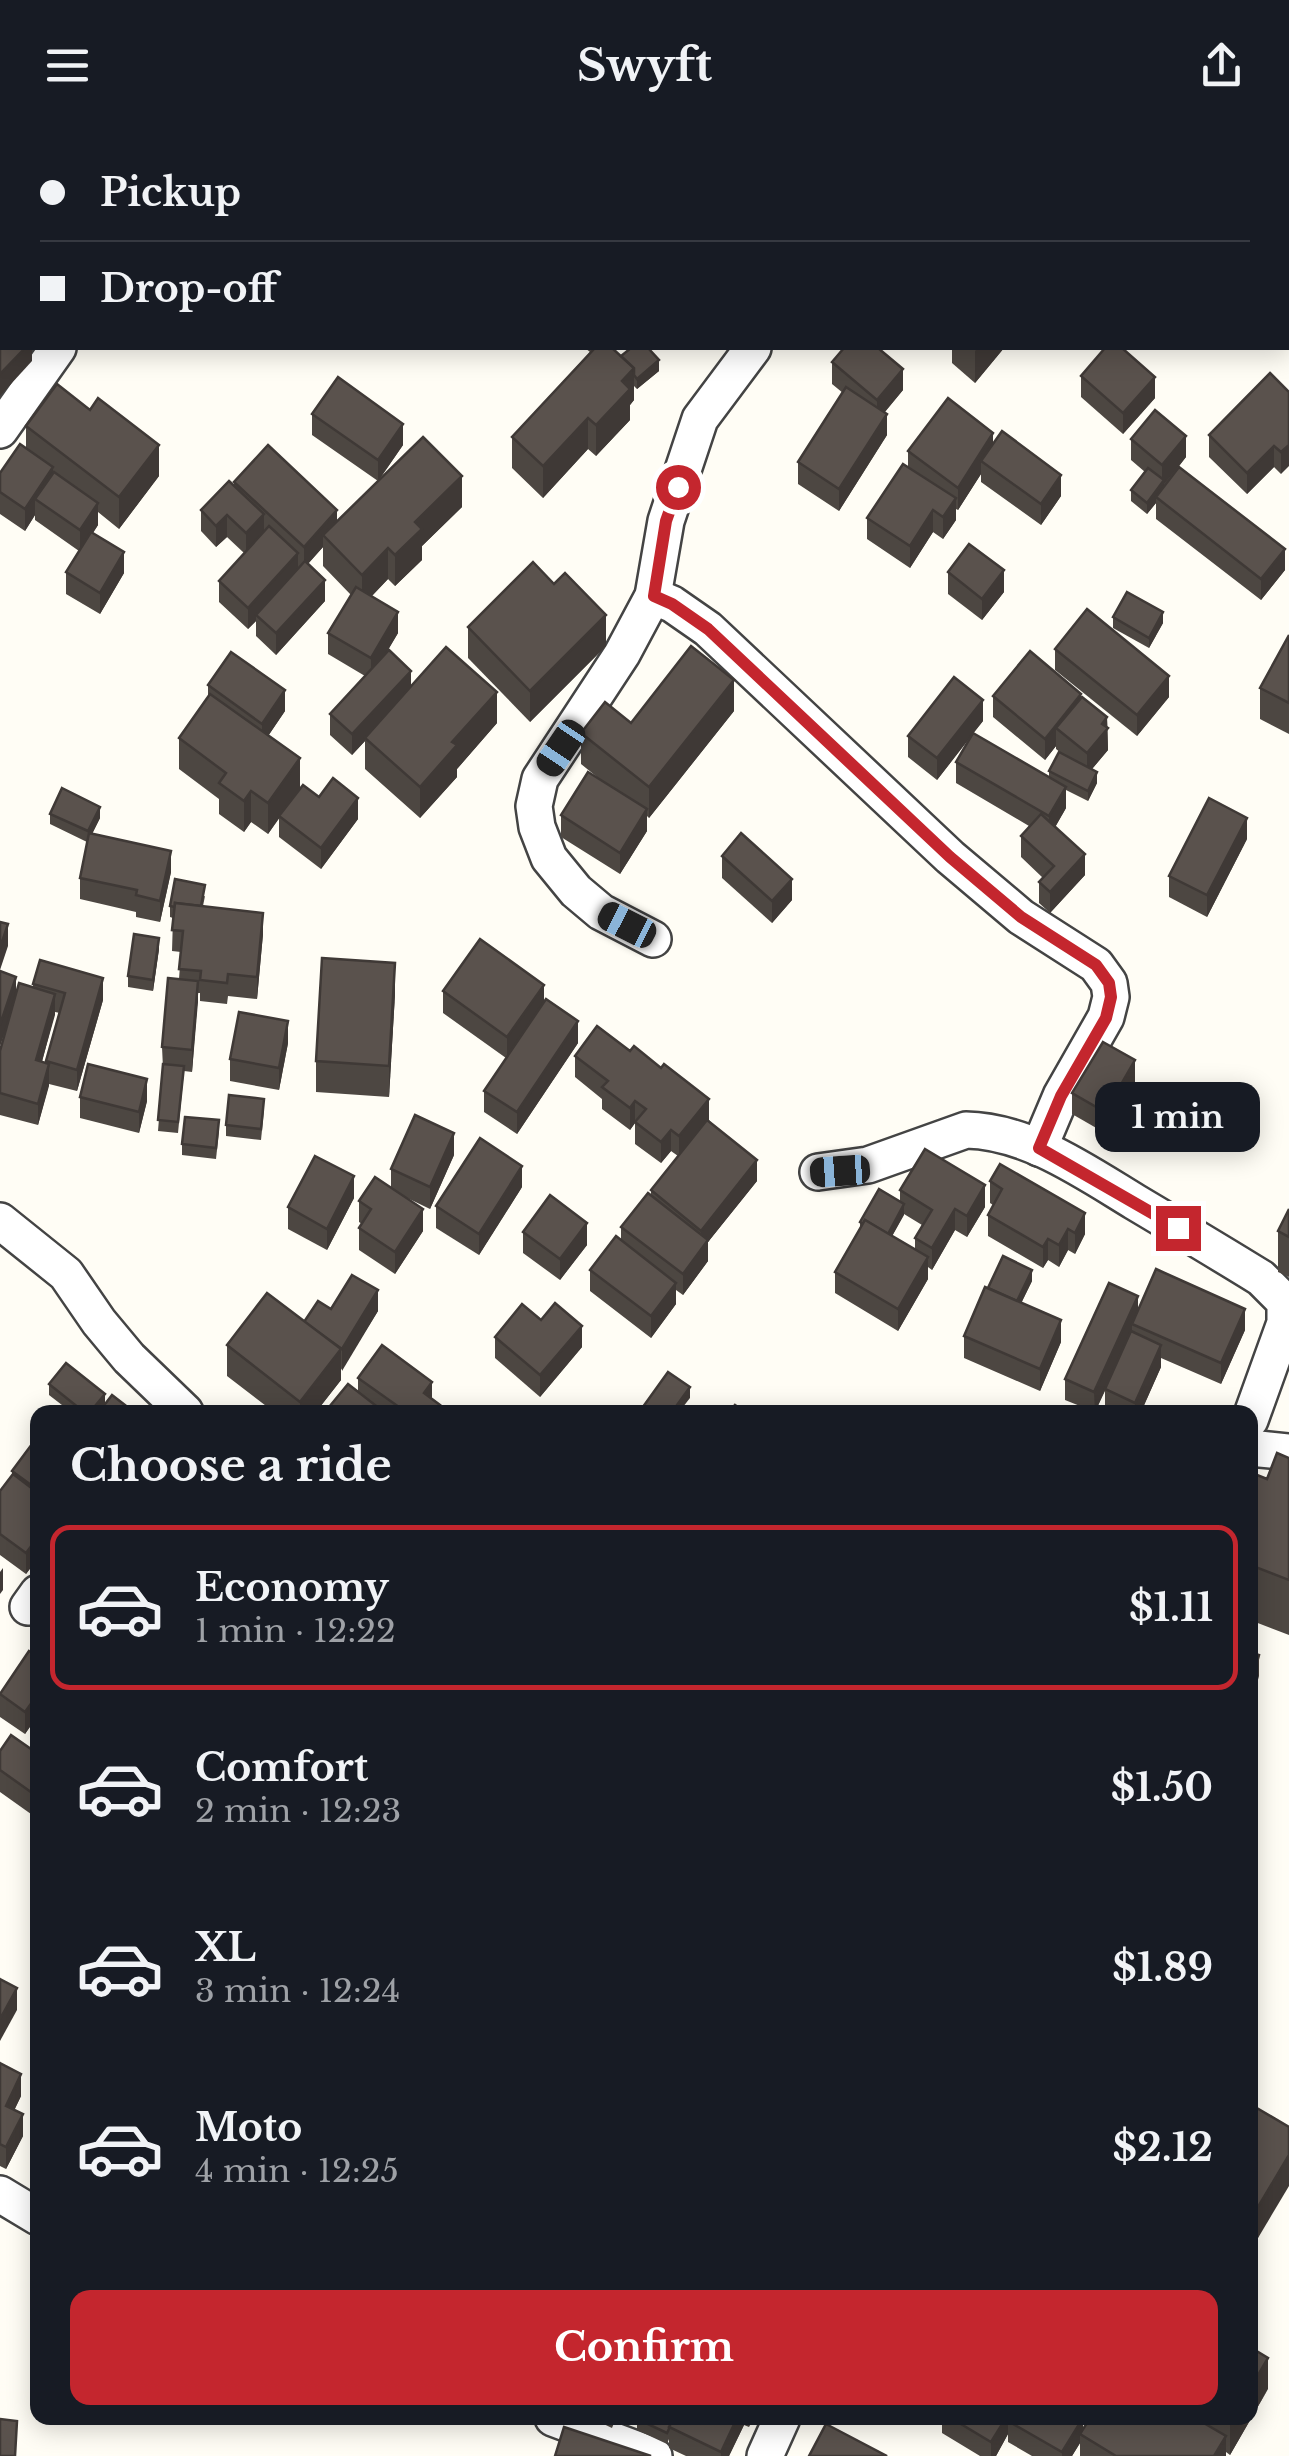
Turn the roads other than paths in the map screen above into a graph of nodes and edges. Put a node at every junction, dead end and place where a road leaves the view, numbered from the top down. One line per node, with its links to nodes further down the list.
1 (57, 350): 3 (street)
2 (752, 350): 4 (street)
3 (0, 430)
4 (654, 596): 5 (street); 6 (street)
5 (654, 938)
6 (1039, 1148): 7 (street); 10 (street)
7 (818, 1172)
8 (0, 1221): 9 (street)
9 (169, 1405)
10 (1255, 1405)
11 (1258, 1449): 12 (street)
12 (1289, 1452)
13 (0, 2194): 14 (street)
14 (30, 2212)
15 (572, 2425): 17 (street)
16 (779, 2425): 18 (street)
17 (654, 2456)
18 (765, 2456)

